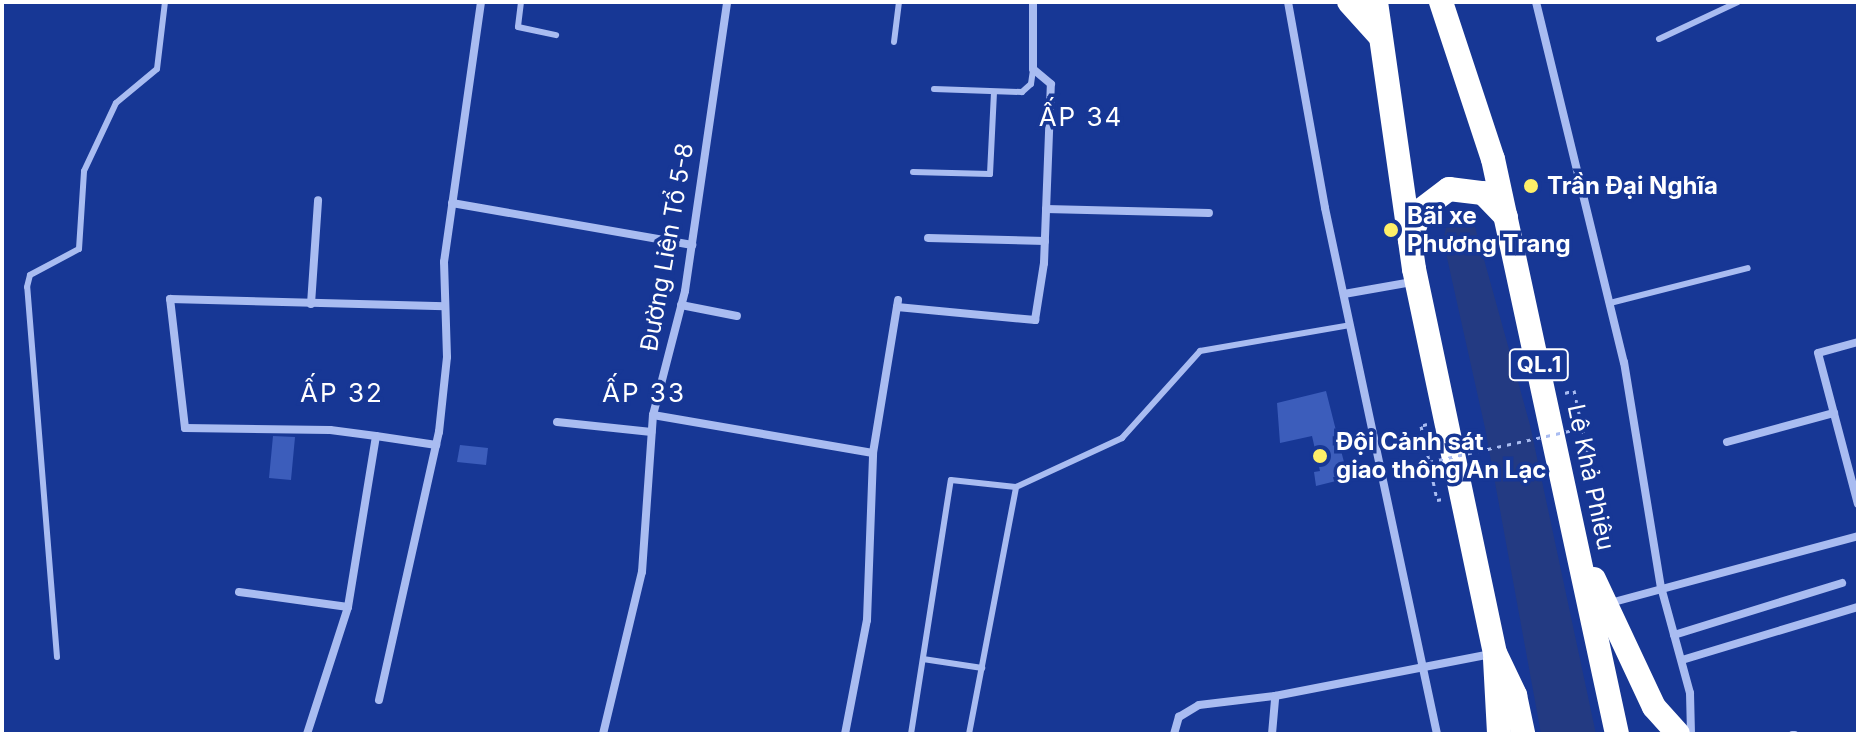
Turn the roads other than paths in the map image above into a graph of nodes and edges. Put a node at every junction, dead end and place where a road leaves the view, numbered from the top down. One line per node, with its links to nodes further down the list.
1 (165, 2): 60 (lane)
2 (481, 2): 22 (street)
3 (521, 2): 14 (lane)
4 (727, 2): 29 (street, Đường Liên Tổ 5-8)
5 (899, 2): 16 (lane)
6 (1033, 2): 17 (street)
7 (1288, 2): 32 (street)
8 (1349, 2): 13 (highway)
9 (1376, 2): 13 (highway)
10 (1441, 2): 25 (highway, Lê Khả Phiêu / QL.1)
11 (1536, 2): 33 (street)
12 (1738, 2): 15 (lane)
13 (1378, 34): 28 (highway)
14 (556, 35)
15 (1659, 39)
16 (894, 42)
17 (1033, 69): 19 (lane); 23 (street)
18 (934, 89): 19 (lane)
19 (994, 93): 20 (lane)
20 (913, 172)
21 (318, 200): 34 (street)
22 (452, 203): 29 (street); 36 (street)
23 (1046, 209): 24 (street); 27 (street)
24 (1209, 213)
25 (1507, 219): 28 (highway); 50 (highway, Lê Khả Phiêu / QL.1)
26 (928, 238): 27 (street)
27 (1045, 241): 47 (street)
28 (1410, 241): 31 (highway)
29 (692, 245): 35 (street, Đường Liên Tổ 5-8)
30 (1748, 268): 33 (lane)
31 (1417, 282): 32 (street); 59 (highway)
32 (1344, 294): 38 (street)
33 (1610, 303): 53 (street)
34 (311, 304): 36 (street); 44 (street)
35 (681, 305): 37 (street); 41 (street, Đường Liên Tổ 5-8)
36 (445, 306): 46 (street)
37 (737, 316)
38 (1350, 325): 48 (lane); 63 (street)
39 (1858, 342): 40 (street)
40 (1834, 413): 45 (street); 49 (street)
41 (653, 415): 43 (street, Đường Liên Tổ 5-8); 47 (street)
42 (557, 422): 43 (street)
43 (651, 432): 68 (street, Đường Liên Tổ 5-8)
44 (376, 436): 46 (street); 56 (street)
45 (1727, 442)
46 (436, 445): 66 (street)
47 (873, 453): 69 (street)
48 (1016, 487): 61 (lane); 64 (lane)
49 (1858, 504)
50 (1574, 534): 55 (highway); 77 (highway, Lê Khả Phiêu / QL.1)
51 (1858, 536): 53 (street)
52 (1842, 583): 58 (street)
53 (1661, 587): 55 (street); 58 (street)
54 (239, 592): 56 (street)
55 (1605, 605): 78 (highway)
56 (348, 607): 67 (street)
57 (1858, 607): 62 (street)
58 (1674, 635): 62 (street)
59 (1495, 653): 63 (street); 75 (highway); 76 (highway)
60 (57, 657)
61 (923, 659): 64 (lane); 70 (lane)
62 (1682, 660): 79 (street)
63 (1422, 667): 65 (street); 74 (street)
64 (982, 668): 71 (lane)
65 (1275, 696): 72 (street); 73 (street)
66 (379, 700)
67 (307, 734)
68 (603, 734)
69 (845, 734)
70 (911, 734)
71 (969, 734)
72 (1174, 734)
73 (1272, 734)
74 (1437, 734)
75 (1499, 734)
76 (1523, 734)
77 (1617, 734)
78 (1678, 734)
79 (1691, 734)

